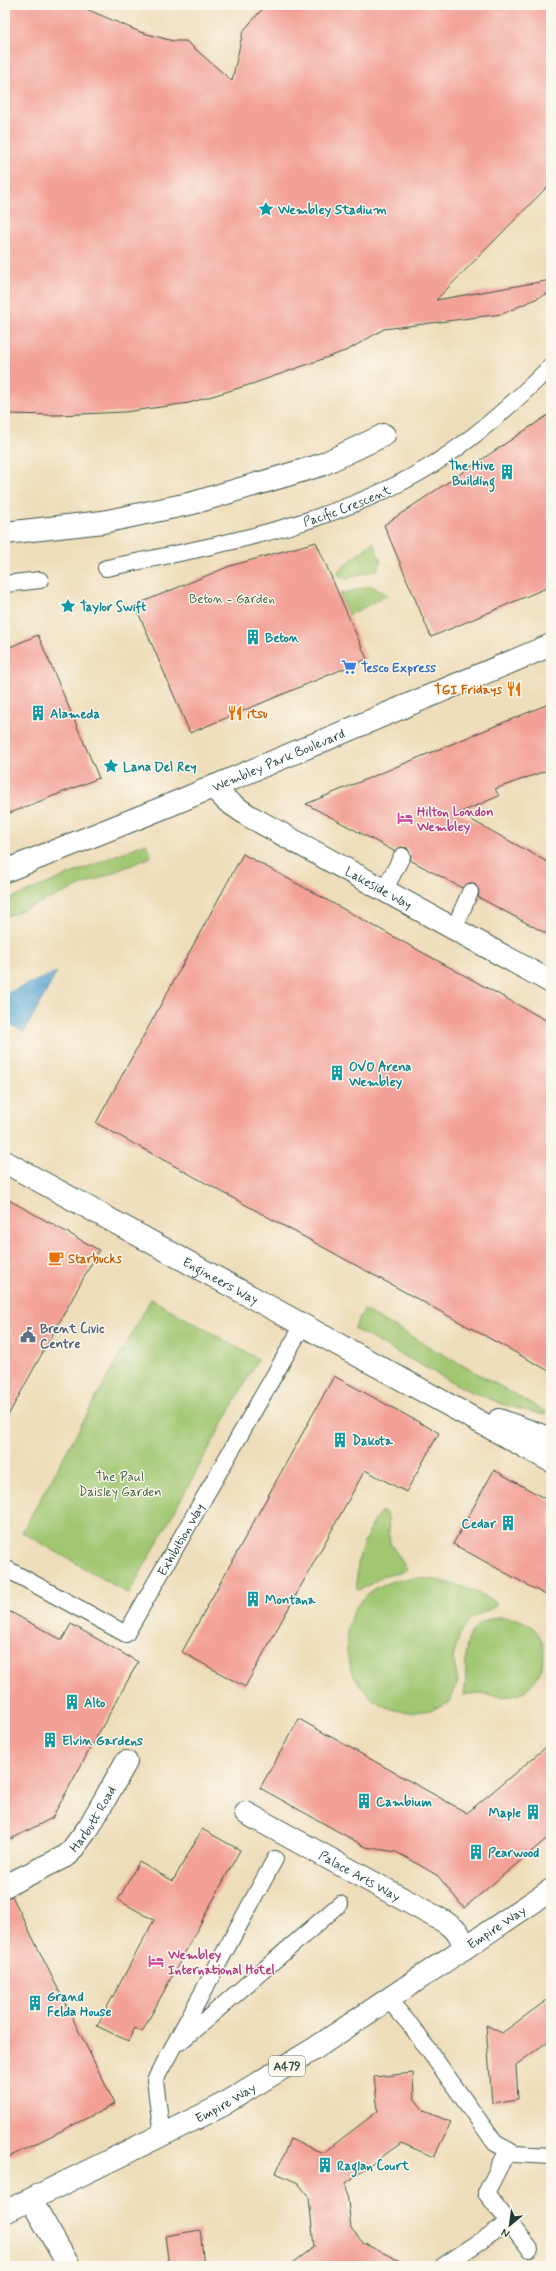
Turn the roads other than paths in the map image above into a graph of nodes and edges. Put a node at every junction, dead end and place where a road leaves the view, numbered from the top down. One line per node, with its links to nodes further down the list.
1 (551, 366): 4 (lane, Pacific Crescent)
2 (384, 435): 3 (street)
3 (5, 533)
4 (106, 568)
5 (40, 580): 6 (lane)
6 (5, 584)
7 (551, 645): 8 (street, Wembley Park Boulevard)
8 (212, 786): 10 (street, Wembley Park Boulevard); 11 (street, Lakeside Way)
9 (402, 856): 11 (lane)
10 (5, 871)
11 (384, 891): 13 (street, Lakeside Way)
12 (470, 892): 13 (lane)
13 (454, 929): 14 (street, Lakeside Way)
14 (551, 982)
15 (5, 1162): 16 (street, Engineers Way)
16 (303, 1325): 17 (street, Engineers Way); 20 (lane, Exhibition Way)
17 (436, 1397): 18 (street, Engineers Way); 19 (street, Engineers Way)
18 (551, 1439)
19 (551, 1461)
20 (7, 1569)
21 (126, 1762): 24 (street, Harbutt Road)
22 (246, 1813): 27 (street, Palace Arts Way)
23 (275, 1859): 29 (lane)
24 (5, 1886)
25 (551, 1890): 27 (street, Empire Way / A479)
26 (340, 1904): 29 (lane)
27 (465, 1948): 28 (street, Empire Way / A479)
28 (388, 1999): 30 (street, Empire Way / A479); 31 (lane)
29 (172, 2048): 30 (lane)
30 (162, 2136): 33 (street, Empire Way / A479)
31 (508, 2150): 32 (lane); 35 (lane)
32 (551, 2156)
33 (31, 2200): 34 (street, Empire Way / A479); 37 (street)
34 (5, 2212)
35 (508, 2223): 36 (lane); 38 (lane)
36 (530, 2249)
37 (69, 2266)
38 (443, 2266)

